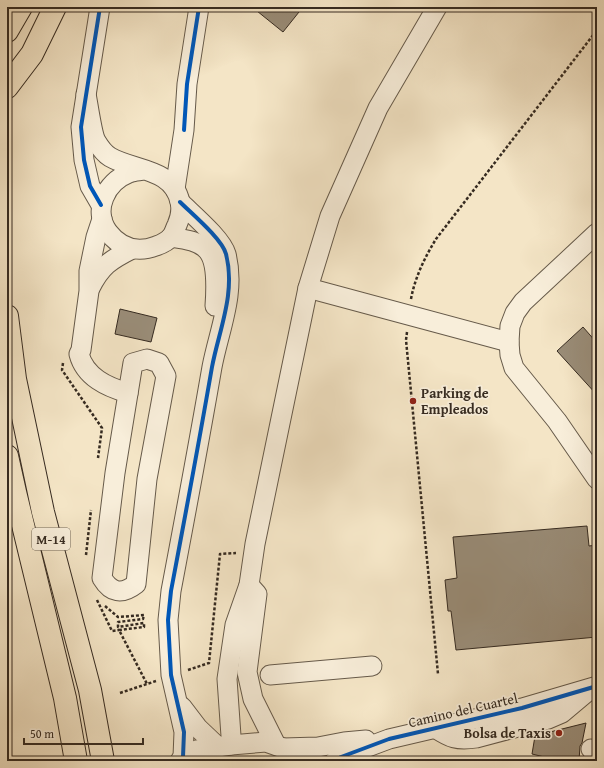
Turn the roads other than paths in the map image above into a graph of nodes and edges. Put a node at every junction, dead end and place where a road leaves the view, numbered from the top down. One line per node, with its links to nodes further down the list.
1 (21, 7): 6 (highway)
2 (55, 7): 7 (highway)
3 (100, 7): 8 (street)
4 (199, 7): 9 (street)
5 (437, 7): 16 (street)
6 (7, 31)
7 (7, 87)
8 (86, 94): 10 (street); 12 (street)
9 (184, 130): 10 (street); 11 (street)
10 (149, 171): 11 (street); 12 (street)
11 (178, 196): 14 (street); 20 (street)
12 (102, 212): 15 (street); 17 (street)
13 (597, 232): 19 (street)
14 (171, 237): 15 (street); 20 (street)
15 (132, 249): 17 (street)
16 (308, 288): 19 (street); 26 (street)
17 (89, 291): 21 (street)
18 (7, 316): 36 (highway, M-14)
19 (509, 342): 22 (street)
20 (216, 350): 30 (street)
21 (128, 393): 21 (street)
22 (557, 421): 24 (street); 25 (street)
23 (7, 456): 35 (highway, M-14)
24 (597, 457)
25 (596, 476)
26 (253, 590): 32 (street); 33 (street)
27 (372, 666): 28 (street)
28 (270, 675)
29 (594, 687): 31 (street, Camino del Cuartel)
30 (178, 702): 32 (street); 34 (street)
31 (389, 738): 33 (street, Camino del Cuartel); 37 (street, Camino del Cuartel)
32 (224, 746): 33 (street, Camino del Cuartel); 34 (street, Camino del Cuartel)
33 (284, 751)
34 (181, 759)
35 (76, 761)
36 (103, 761)
37 (336, 761)

